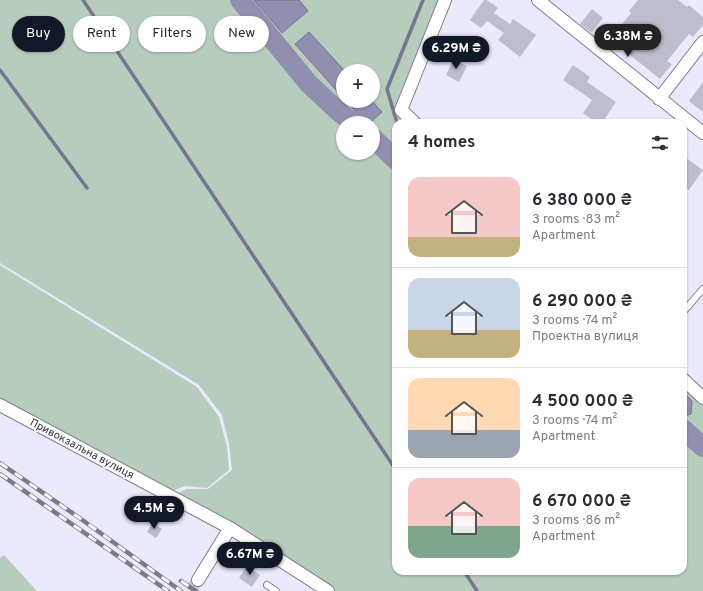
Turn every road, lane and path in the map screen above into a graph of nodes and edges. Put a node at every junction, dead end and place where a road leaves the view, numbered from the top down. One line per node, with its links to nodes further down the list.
1 (445, 0): 5 (street)
2 (538, 0): 4 (street)
3 (703, 42): 4 (street)
4 (659, 99): 6 (street)
5 (411, 119)
6 (685, 119)
7 (687, 121): 8 (street)
8 (703, 133)
9 (703, 289): 10 (lane)
10 (687, 307)
11 (687, 383): 12 (street)
12 (703, 398)
13 (0, 405): 14 (street, Привокзальна вулиця)
14 (230, 528): 15 (street); 18 (street, Привокзальна вулиця)
15 (198, 580)
16 (267, 585): 17 (lane)
17 (276, 591)
18 (328, 591)

